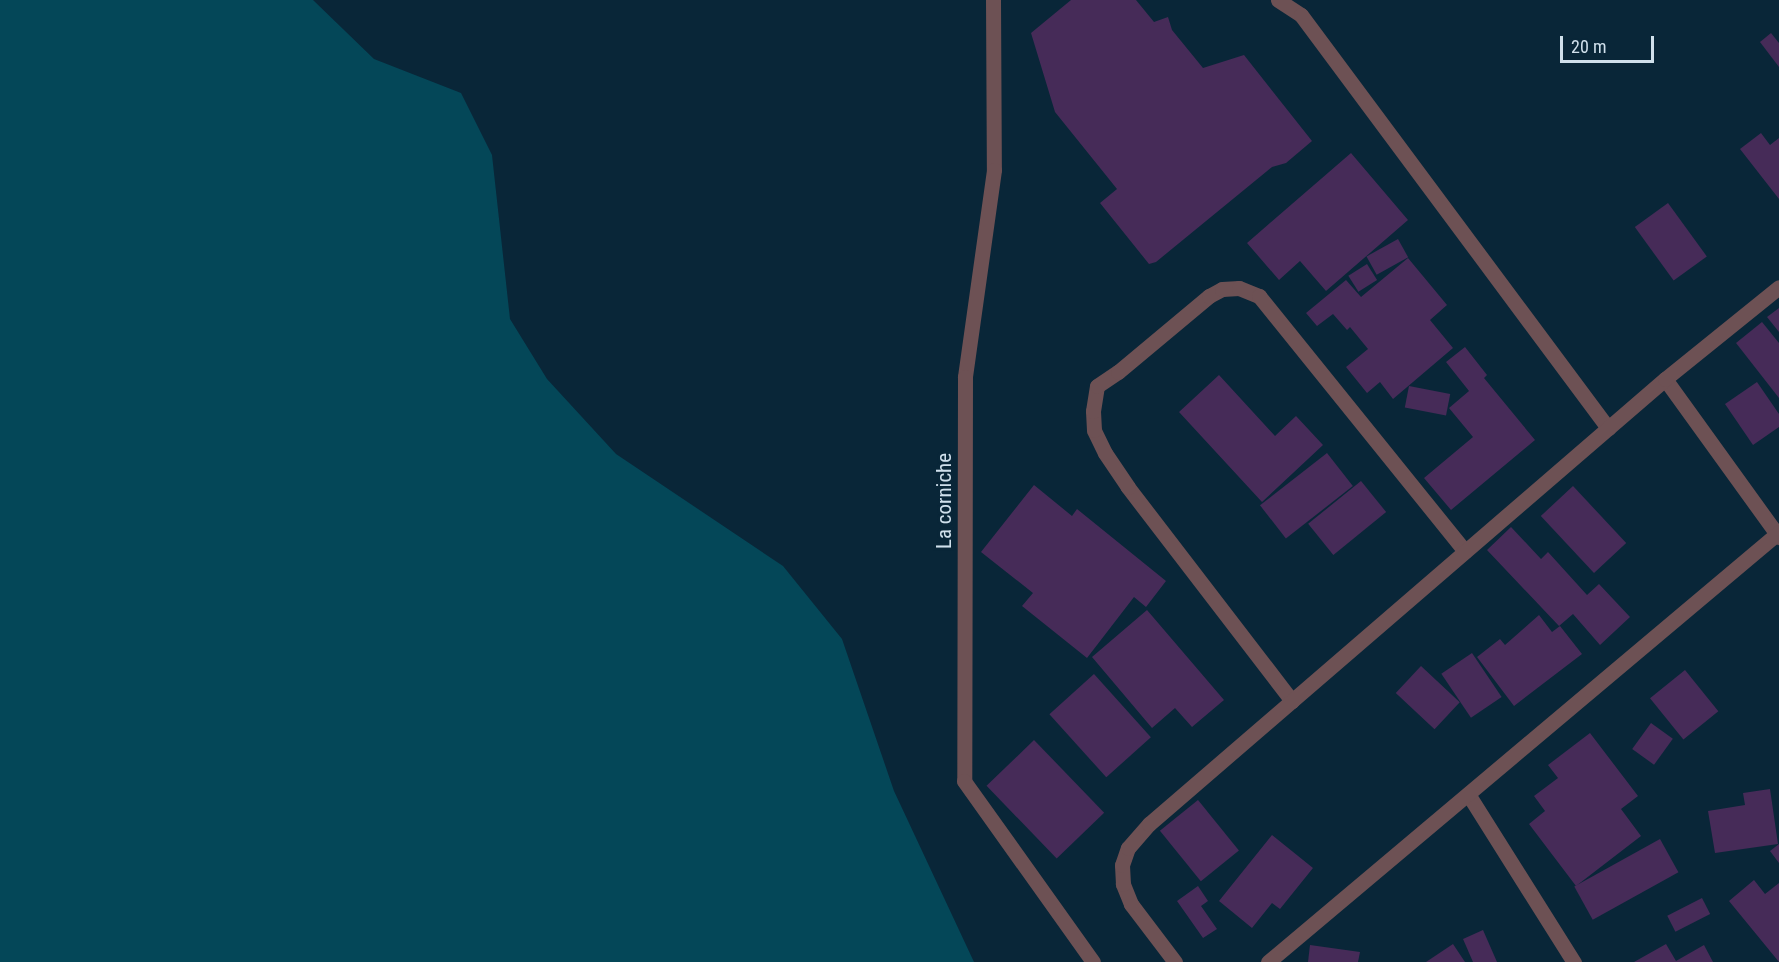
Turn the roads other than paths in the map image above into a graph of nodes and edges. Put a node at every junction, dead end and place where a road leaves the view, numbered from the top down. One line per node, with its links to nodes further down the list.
1 (993, 0): 11 (street, La corniche)
2 (1278, 0): 3 (street)
3 (1300, 8): 6 (street)
4 (1779, 288): 5 (street)
5 (1665, 379): 6 (street); 7 (street)
6 (1608, 428): 8 (street)
7 (1778, 534): 10 (street)
8 (1465, 551): 9 (street); 9 (street)
9 (1292, 701): 12 (street)
10 (1468, 794): 13 (street); 14 (street)
11 (1093, 962)
12 (1175, 962)
13 (1268, 962)
14 (1574, 962)

